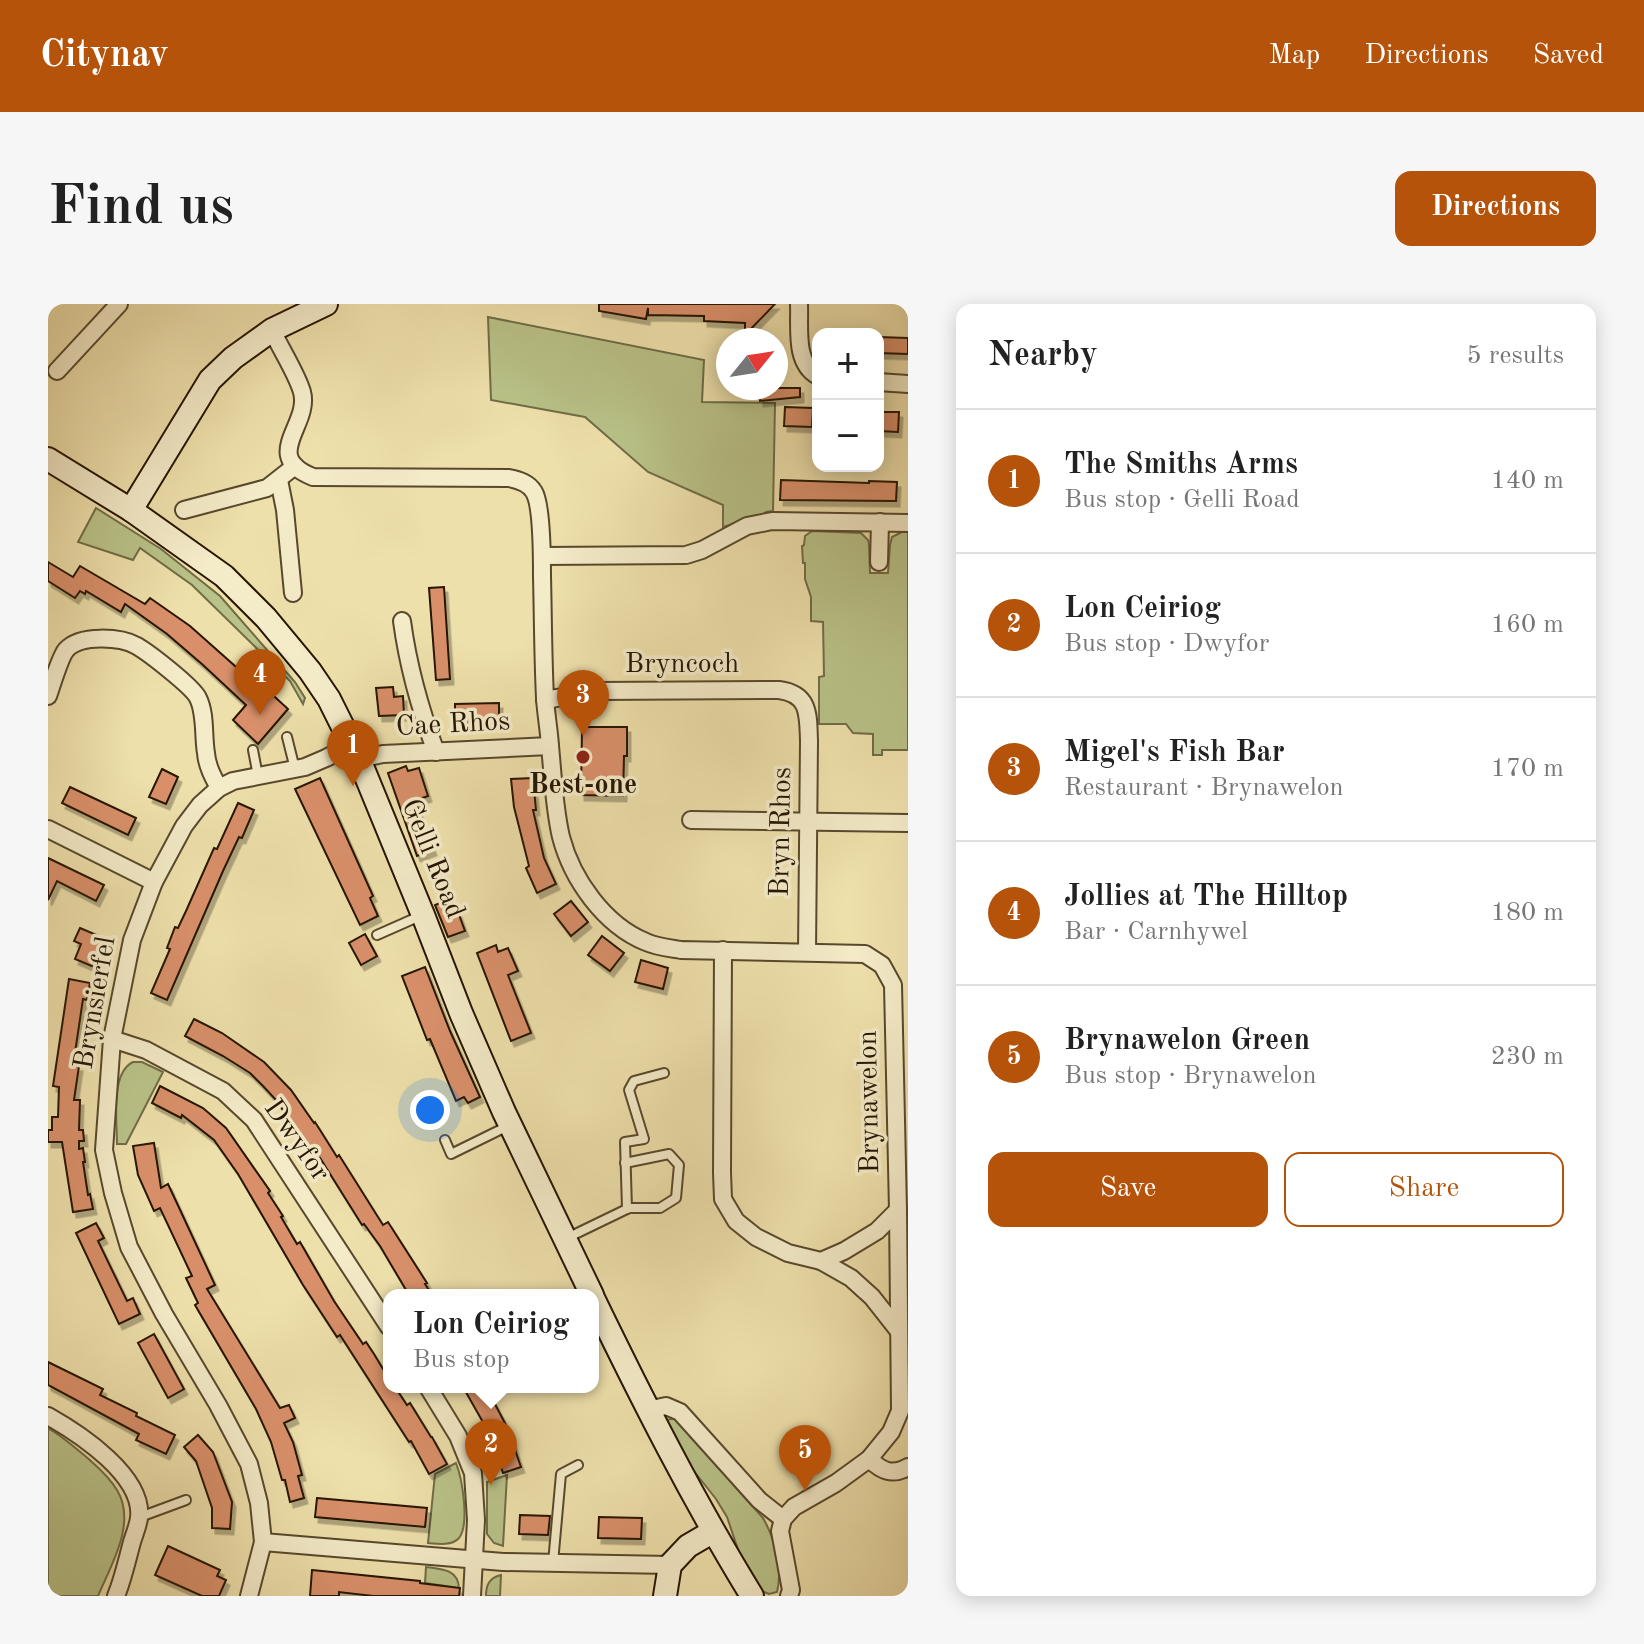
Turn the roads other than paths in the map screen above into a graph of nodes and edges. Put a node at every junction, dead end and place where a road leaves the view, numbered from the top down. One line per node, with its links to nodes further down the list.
1 (119, 304): 5 (street)
2 (326, 304): 4 (main road)
3 (799, 304): 6 (street)
4 (272, 330): 10 (street); 12 (main road)
5 (57, 371)
6 (812, 372)
7 (884, 382): 8 (street)
8 (908, 384)
9 (48, 459): 12 (main road, Gelli Road)
10 (295, 466): 11 (street); 16 (street)
11 (279, 480): 13 (street); 18 (street)
12 (131, 510): 28 (main road, Gelli Road)
13 (184, 510)
14 (880, 522): 15 (street); 16 (street); 17 (street)
15 (908, 523)
16 (542, 556): 23 (street)
17 (879, 562)
18 (293, 593)
19 (402, 621): 29 (street)
20 (48, 646): 21 (street)
21 (65, 650): 22 (street); 32 (street)
22 (48, 696)
23 (545, 700): 24 (street, Bryncoch); 26 (street, Brynawelon)
24 (808, 714): 34 (street, Bryn Rhos)
25 (287, 737): 30 (lane)
26 (550, 746): 29 (street, Cae Rhos); 40 (street, Brynawelon)
27 (253, 750): 31 (lane)
28 (356, 752): 29 (street, Cae Rhos); 30 (street, Brynsierfel); 38 (main road, Gelli Road)
29 (436, 752)
30 (295, 769): 31 (street, Brynsierfel)
31 (258, 776): 32 (street, Brynsierfel)
32 (219, 788): 37 (street, Brynsierfel)
33 (691, 820): 34 (street)
34 (809, 822): 35 (street); 41 (street, Bryn Rhos)
35 (908, 823)
36 (48, 829): 37 (street)
37 (154, 882): 42 (street, Brynsierfel)
38 (423, 915): 39 (lane); 44 (main road, Gelli Road)
39 (377, 935)
40 (723, 950): 41 (street, Brynawelon); 50 (street)
41 (807, 952): 48 (street, Brynawelon)
42 (112, 1039): 53 (street, Dwyfor); 66 (street, Brynsierfel)
43 (664, 1073): 46 (lane)
44 (510, 1125): 45 (lane); 49 (main road, Gelli Road)
45 (445, 1140)
46 (625, 1163): 47 (lane); 47 (lane)
47 (627, 1209): 49 (lane)
48 (898, 1210): 50 (street); 54 (street, Brynawelon)
49 (564, 1239): 51 (main road, Gelli Road)
50 (821, 1261): 54 (street)
51 (589, 1289)
52 (599, 1311): 56 (main road, Gelli Road)
53 (383, 1318)
54 (898, 1330): 58 (street, Brynawelon)
55 (432, 1393): 67 (street)
56 (647, 1410): 64 (street); 65 (main road, Gelli Road)
57 (48, 1416): 63 (street)
58 (904, 1416): 59 (street, Brynawelon)
59 (869, 1459): 61 (street); 64 (street, Brynawelon)
60 (578, 1465): 68 (lane)
61 (908, 1467)
62 (186, 1500): 63 (lane)
63 (140, 1517): 70 (street)
64 (783, 1519): 75 (street)
65 (712, 1532): 69 (main road); 74 (main road)
66 (263, 1542): 67 (street); 71 (street, Brynsierfel)
67 (473, 1558): 68 (street); 72 (street)
68 (553, 1563): 69 (street)
69 (670, 1565): 73 (main road)
70 (122, 1594)
71 (249, 1596)
72 (472, 1596)
73 (665, 1596)
74 (752, 1596)
75 (789, 1596)

